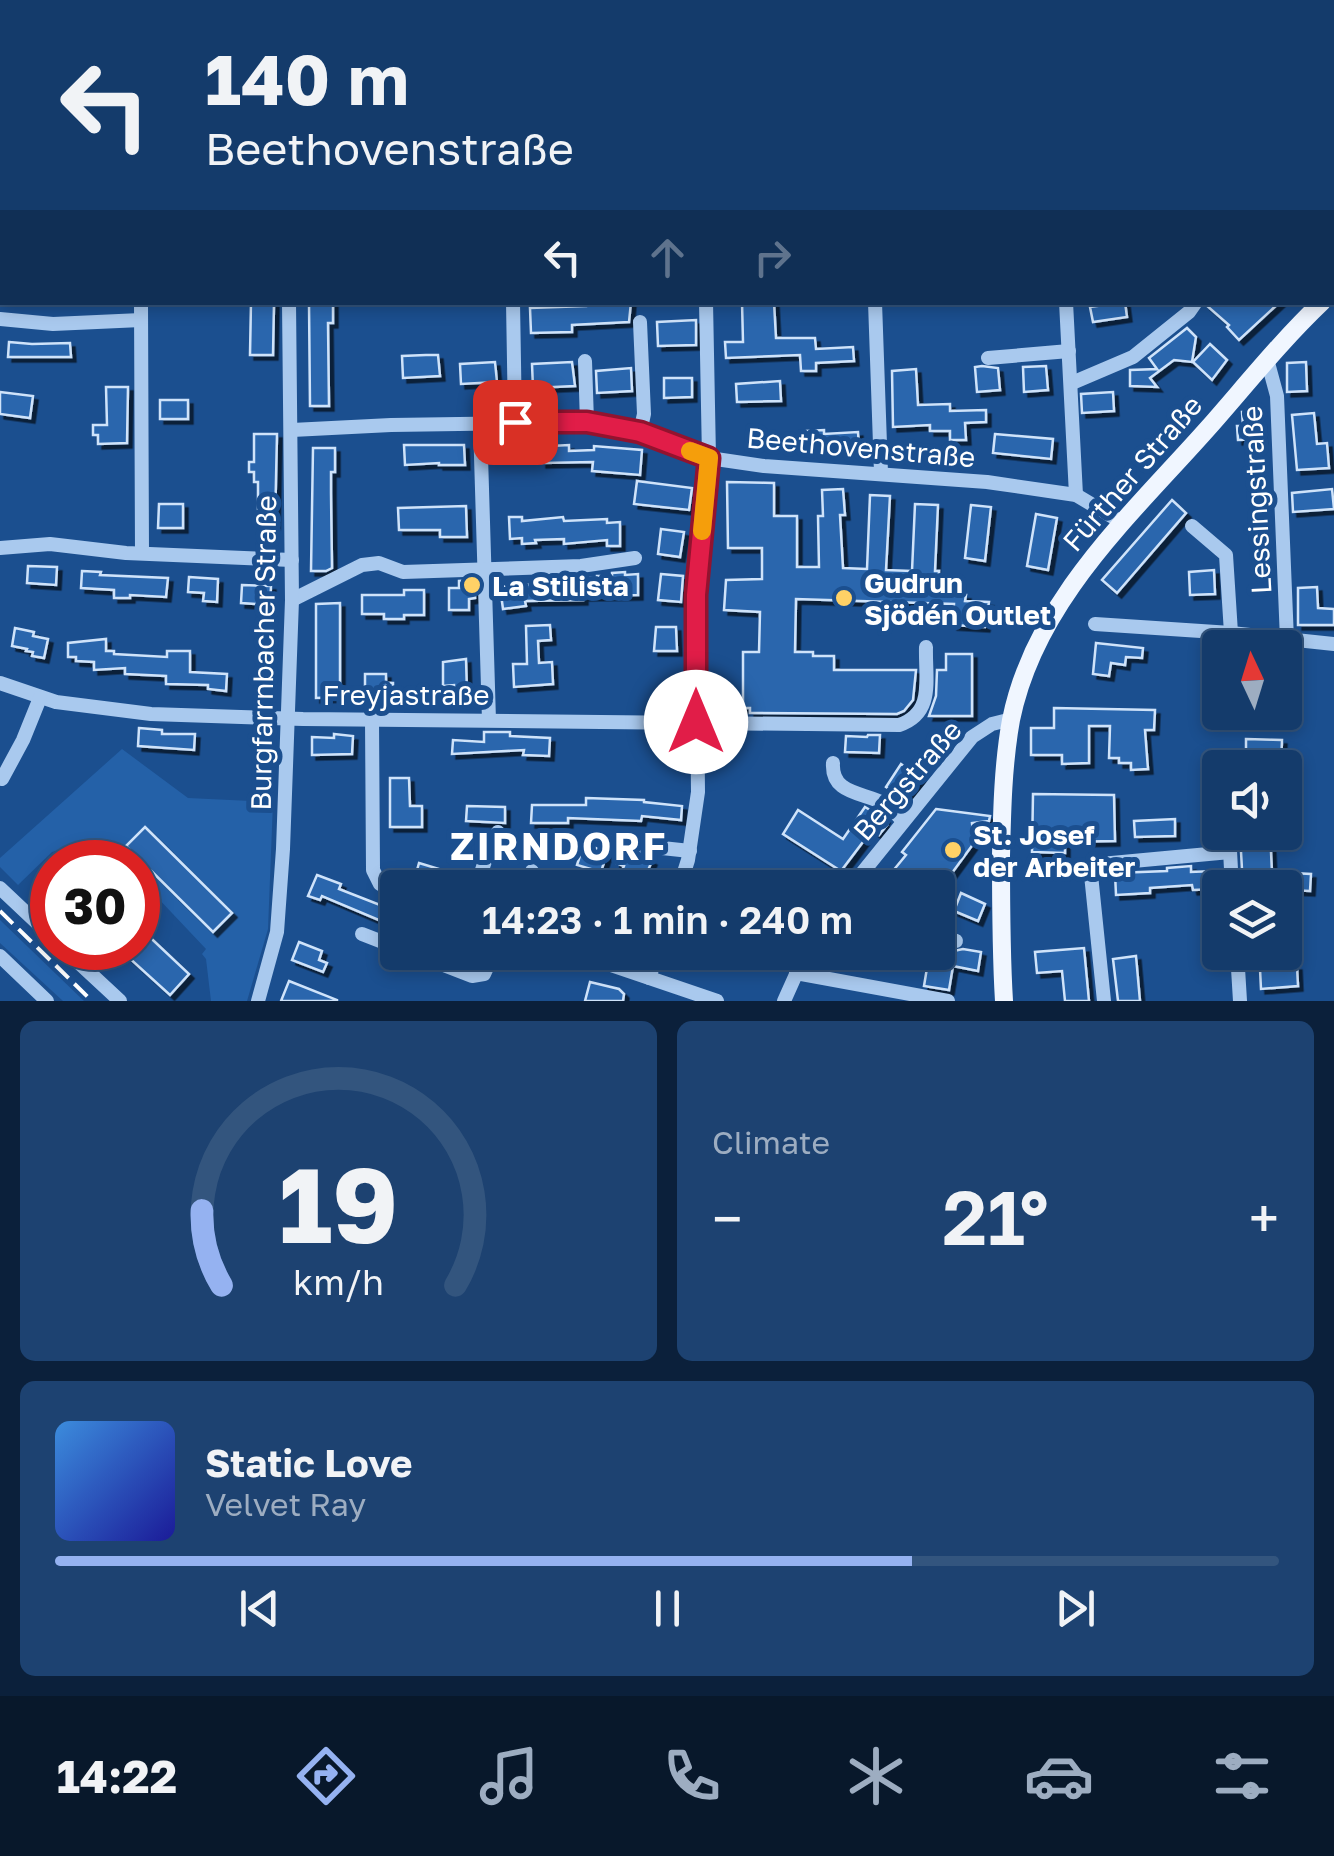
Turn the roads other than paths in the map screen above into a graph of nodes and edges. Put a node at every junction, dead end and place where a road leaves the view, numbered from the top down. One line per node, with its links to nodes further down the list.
1 (140, 305): 10 (street)
2 (289, 305): 20 (street, Burgfarrnbacher Straße)
3 (513, 305): 17 (street)
4 (706, 305): 22 (street)
5 (874, 305): 23 (street)
6 (1066, 305): 12 (street)
7 (1194, 305): 16 (street)
8 (1319, 305): 14 (main road, Fürther Straße)
9 (0, 319): 10 (street)
10 (141, 320): 28 (street)
11 (640, 322): 21 (street)
12 (1069, 351): 13 (street); 16 (street)
13 (988, 358)
14 (1267, 359): 25 (main road, Fürther Straße); 35 (street, Lessingstraße)
15 (585, 361): 18 (street)
16 (1072, 383): 24 (street)
17 (515, 422): 18 (street, Beethovenstraße); 19 (street, Beethovenstraße)
18 (587, 422): 21 (street, Beethovenstraße)
19 (480, 423): 20 (street, Beethovenstraße); 31 (street)
20 (292, 430): 30 (street, Burgfarrnbacher Straße)
21 (640, 432): 22 (street, Beethovenstraße)
22 (709, 458): 23 (street, Beethovenstraße); 46 (street)
23 (881, 474): 24 (street, Beethovenstraße)
24 (1076, 495): 25 (street, Beethovenstraße)
25 (1122, 523): 43 (main road, Fürther Straße)
26 (1192, 526): 34 (street)
27 (0, 548): 28 (street)
28 (142, 553): 30 (street)
29 (635, 558): 31 (street)
30 (292, 560): 32 (street, Burgfarrnbacher Straße)
31 (483, 570): 32 (street); 45 (street)
32 (292, 600): 42 (street, Burgfarrnbacher Straße)
33 (1095, 624): 36 (street)
34 (1232, 630)
35 (1287, 630)
36 (1202, 632)
37 (1302, 641): 38 (street)
38 (1334, 644)
39 (926, 647): 46 (street, Freyjastraße)
40 (0, 683): 41 (street, Freyjastraße)
41 (40, 698): 42 (street, Freyjastraße); 48 (street)
42 (288, 718): 44 (street, Freyjastraße); 75 (street, Burgfarrnbacher Straße)
43 (1012, 719): 49 (street, Bergstraße); 79 (main road, Fürther Straße)
44 (372, 720): 45 (street, Freyjastraße); 58 (street)
45 (489, 720): 46 (street, Freyjastraße)
46 (696, 722): 52 (street)
47 (833, 763): 49 (street)
48 (2, 778)
49 (903, 821): 56 (street, Bergstraße)
50 (498, 832): 54 (street)
51 (606, 842): 52 (street)
52 (690, 851): 55 (street)
53 (1230, 852): 57 (street); 80 (street)
54 (482, 870)
55 (684, 870)
56 (864, 870)
57 (1231, 870)
58 (380, 884)
59 (0, 888): 60 (street)
60 (30, 916)
61 (362, 934): 62 (street)
62 (380, 941)
63 (0, 956): 73 (street)
64 (87, 970): 74 (street)
65 (456, 970): 66 (street)
66 (486, 970)
67 (626, 970): 72 (street)
68 (652, 970): 72 (street)
69 (797, 970): 71 (street)
70 (1238, 970): 81 (street)
71 (796, 973): 77 (street); 78 (street)
72 (650, 978): 76 (street)
73 (47, 1001)
74 (120, 1001)
75 (258, 1001)
76 (717, 1001)
77 (784, 1001)
78 (948, 1001)
79 (1004, 1001)
80 (1104, 1001)
81 (1240, 1001)

